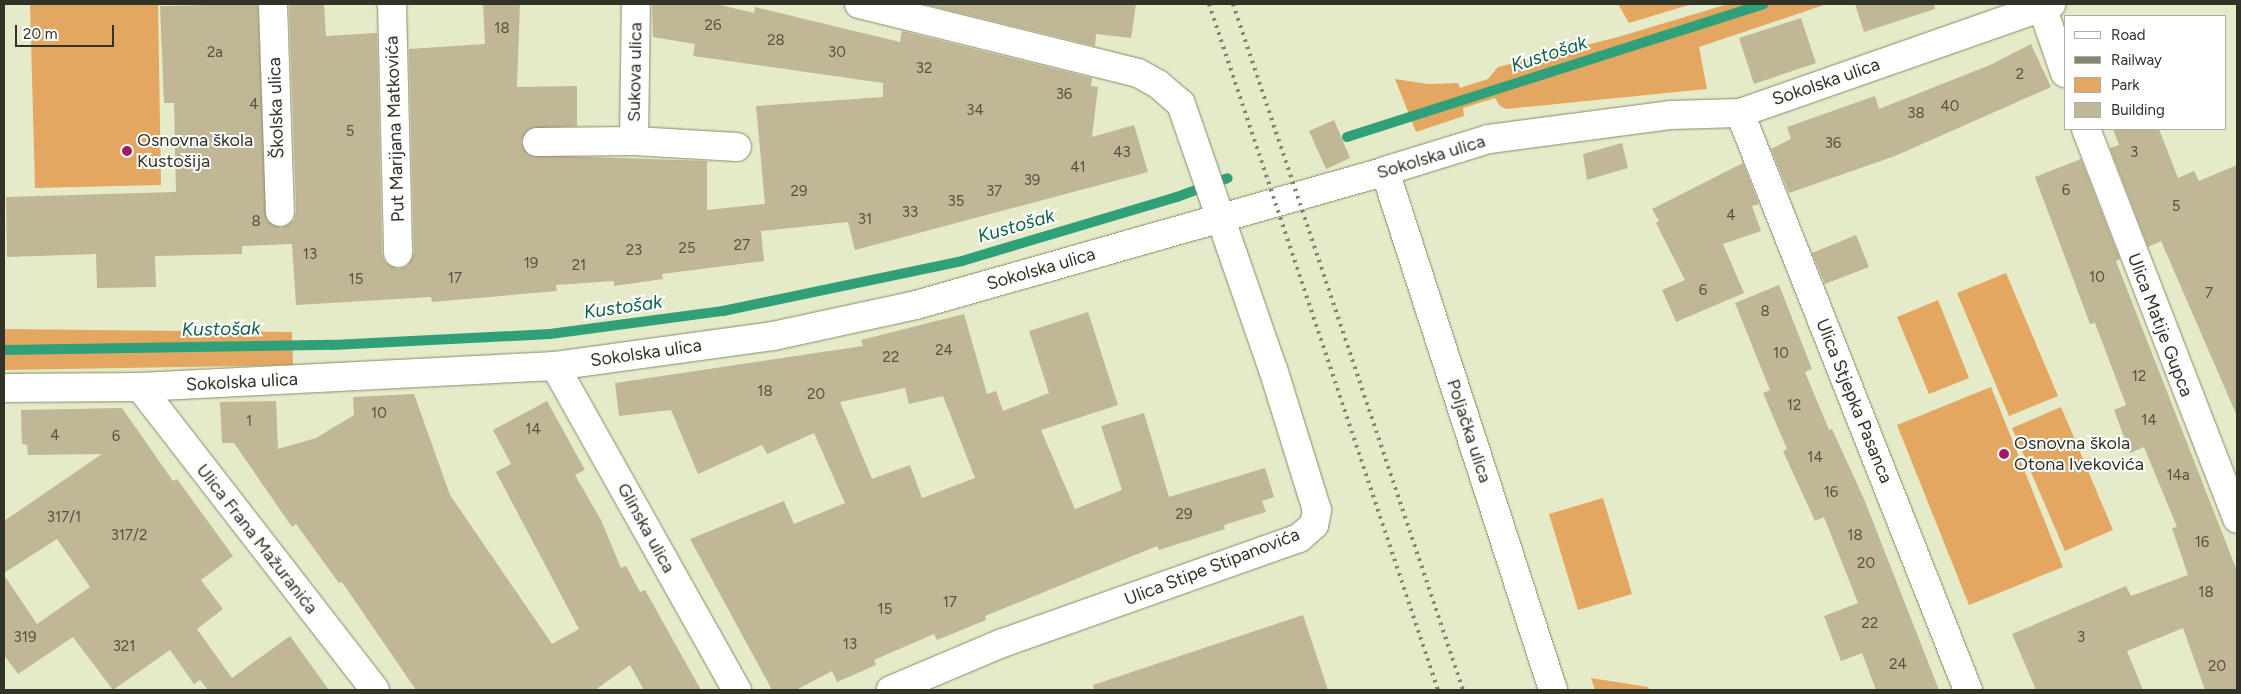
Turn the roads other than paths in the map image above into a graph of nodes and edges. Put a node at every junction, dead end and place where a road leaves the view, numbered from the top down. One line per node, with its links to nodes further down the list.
1 (273, 4): 14 (street, Školska ulica)
2 (392, 4): 15 (street, Put Marijana Matkovića)
3 (636, 4): 9 (street, Sukova ulica)
4 (858, 4): 13 (street, Ulica Stipe Stipanovića)
5 (2047, 6): 6 (street); 7 (street, Sokolska ulica)
6 (2064, 69)
7 (1740, 113): 12 (street, Sokolska ulica); 24 (street, Ulica Stjepka Pasanca)
8 (2086, 130): 19 (street, Ulica Matije Gupca)
9 (634, 141): 10 (street, Sukova ulica); 11 (street, Sukova ulica)
10 (536, 142)
11 (737, 147)
12 (1385, 172): 13 (street, Sokolska ulica); 23 (street, Poljačka ulica)
13 (1215, 198): 16 (street, Sokolska ulica); 22 (street, Ulica Stipe Stipanovića)
14 (280, 212)
15 (398, 253)
16 (555, 366): 17 (street, Sokolska ulica); 21 (street, Glinska ulica)
17 (140, 387): 18 (street, Sokolska ulica); 20 (street, Ulica Frana Mažuranića)
18 (4, 388)
19 (2237, 519)
20 (375, 690)
21 (737, 690)
22 (891, 690)
23 (1553, 690)
24 (1968, 690)

